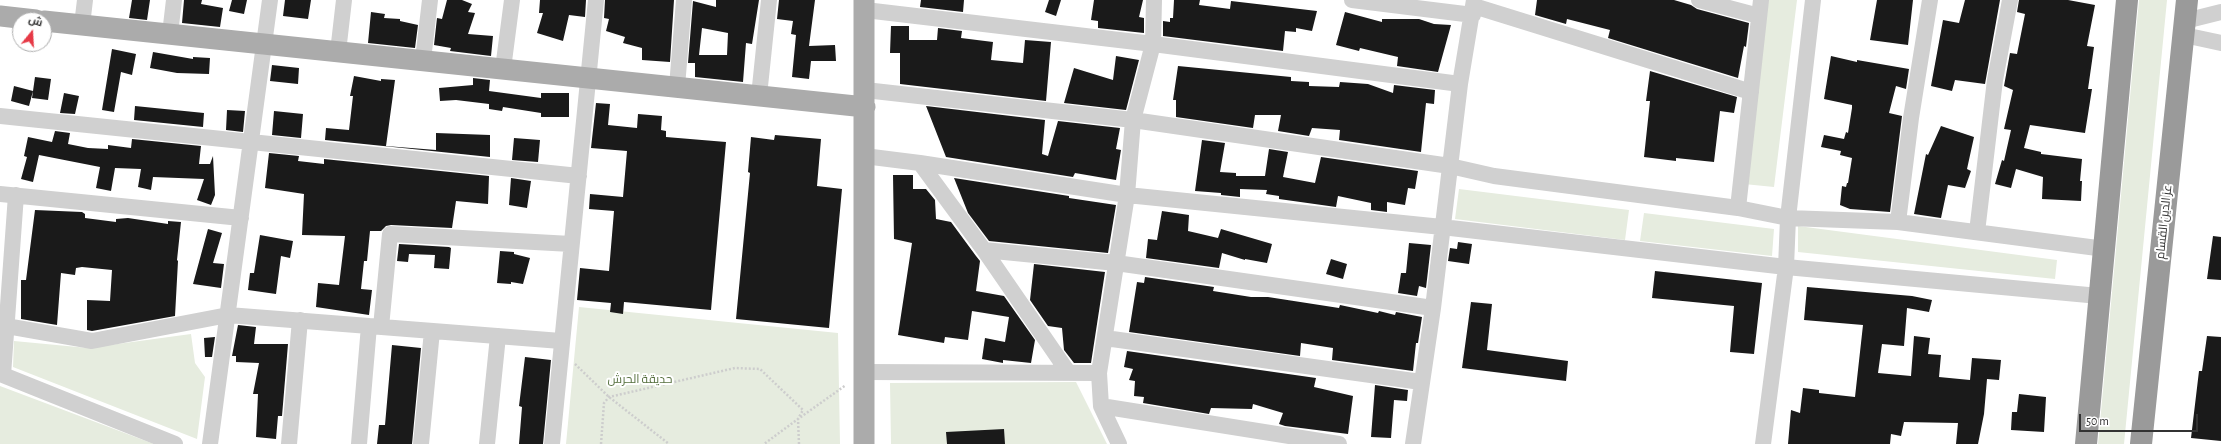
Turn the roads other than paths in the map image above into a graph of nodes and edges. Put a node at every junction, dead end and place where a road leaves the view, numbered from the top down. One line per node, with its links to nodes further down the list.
1 (84, 0): 26 (street)
2 (174, 0): 27 (street)
3 (270, 0): 29 (street)
4 (344, 0): 31 (street)
5 (430, 0): 32 (street)
6 (512, 0): 33 (street)
7 (596, 0): 34 (street)
8 (684, 0): 36 (street)
9 (769, 0): 38 (street)
10 (1154, 0): 30 (street)
11 (1352, 0): 19 (street)
12 (1699, 0): 22 (street)
13 (1761, 0): 22 (street)
14 (1813, 0): 52 (street)
15 (1930, 0): 53 (street)
16 (2010, 0): 55 (street)
17 (2127, 0): 57 (highway)
18 (865, 5): 30 (street); 39 (main road)
19 (1474, 7): 35 (street); 37 (street)
20 (2221, 12): 24 (street)
21 (0, 16): 23 (main road)
22 (1759, 16): 37 (street)
23 (12, 17)
24 (2185, 18): 28 (street); 89 (highway, عز الدين القسام)
25 (52, 22): 26 (main road)
26 (82, 25): 27 (main road)
27 (170, 34): 29 (main road)
28 (2221, 43)
29 (264, 44): 31 (main road); 42 (street)
30 (1153, 44): 35 (street); 41 (street)
31 (338, 52): 32 (main road)
32 (423, 60): 33 (main road)
33 (503, 69): 34 (main road)
34 (588, 78): 36 (main road); 46 (street)
35 (1460, 84): 45 (street)
36 (677, 87): 38 (main road)
37 (1751, 92): 50 (street)
38 (759, 96): 39 (main road)
39 (865, 98): 41 (street); 43 (main road)
40 (0, 116): 42 (street)
41 (1133, 120): 45 (street); 49 (street)
42 (251, 142): 46 (street); 51 (street)
43 (864, 156): 44 (street); 71 (main road)
44 (920, 162): 49 (street); 58 (street)
45 (1450, 166): 50 (street); 54 (street)
46 (580, 176): 56 (street)
47 (0, 194): 48 (street)
48 (16, 195): 51 (street); 65 (street)
49 (1127, 195): 54 (street); 59 (street)
50 (1738, 208): 52 (street)
51 (241, 218): 63 (street)
52 (1788, 218): 53 (street); 60 (street)
53 (1898, 222): 55 (street)
54 (1442, 227): 60 (street); 62 (street)
55 (1977, 232): 57 (street)
56 (571, 244): 66 (street); 70 (street)
57 (2105, 248): 61 (highway)
58 (984, 250): 59 (street); 72 (street)
59 (1116, 263): 62 (street); 69 (street)
60 (1786, 267): 61 (street); 87 (street)
61 (2099, 296): 88 (highway)
62 (1433, 308): 74 (street)
63 (228, 315): 64 (street); 65 (street); 77 (street)
64 (300, 320): 66 (street); 78 (street)
65 (3, 325): 76 (street)
66 (375, 326): 67 (street); 79 (street)
67 (432, 331): 68 (street); 80 (street)
68 (498, 336): 70 (street); 81 (street)
69 (1105, 338): 73 (street); 74 (street)
70 (561, 345): 82 (street)
71 (864, 372): 72 (street); 83 (main road)
72 (1068, 372): 73 (street)
73 (1099, 373): 75 (street)
74 (1421, 382): 86 (street)
75 (1101, 406): 84 (street); 85 (street)
76 (175, 444)
77 (210, 444)
78 (289, 444)
79 (359, 444)
80 (421, 444)
81 (487, 444)
82 (552, 444)
83 (864, 444)
84 (1120, 444)
85 (1338, 444)
86 (1413, 444)
87 (1763, 444)
88 (2086, 444)
89 (2141, 444)

